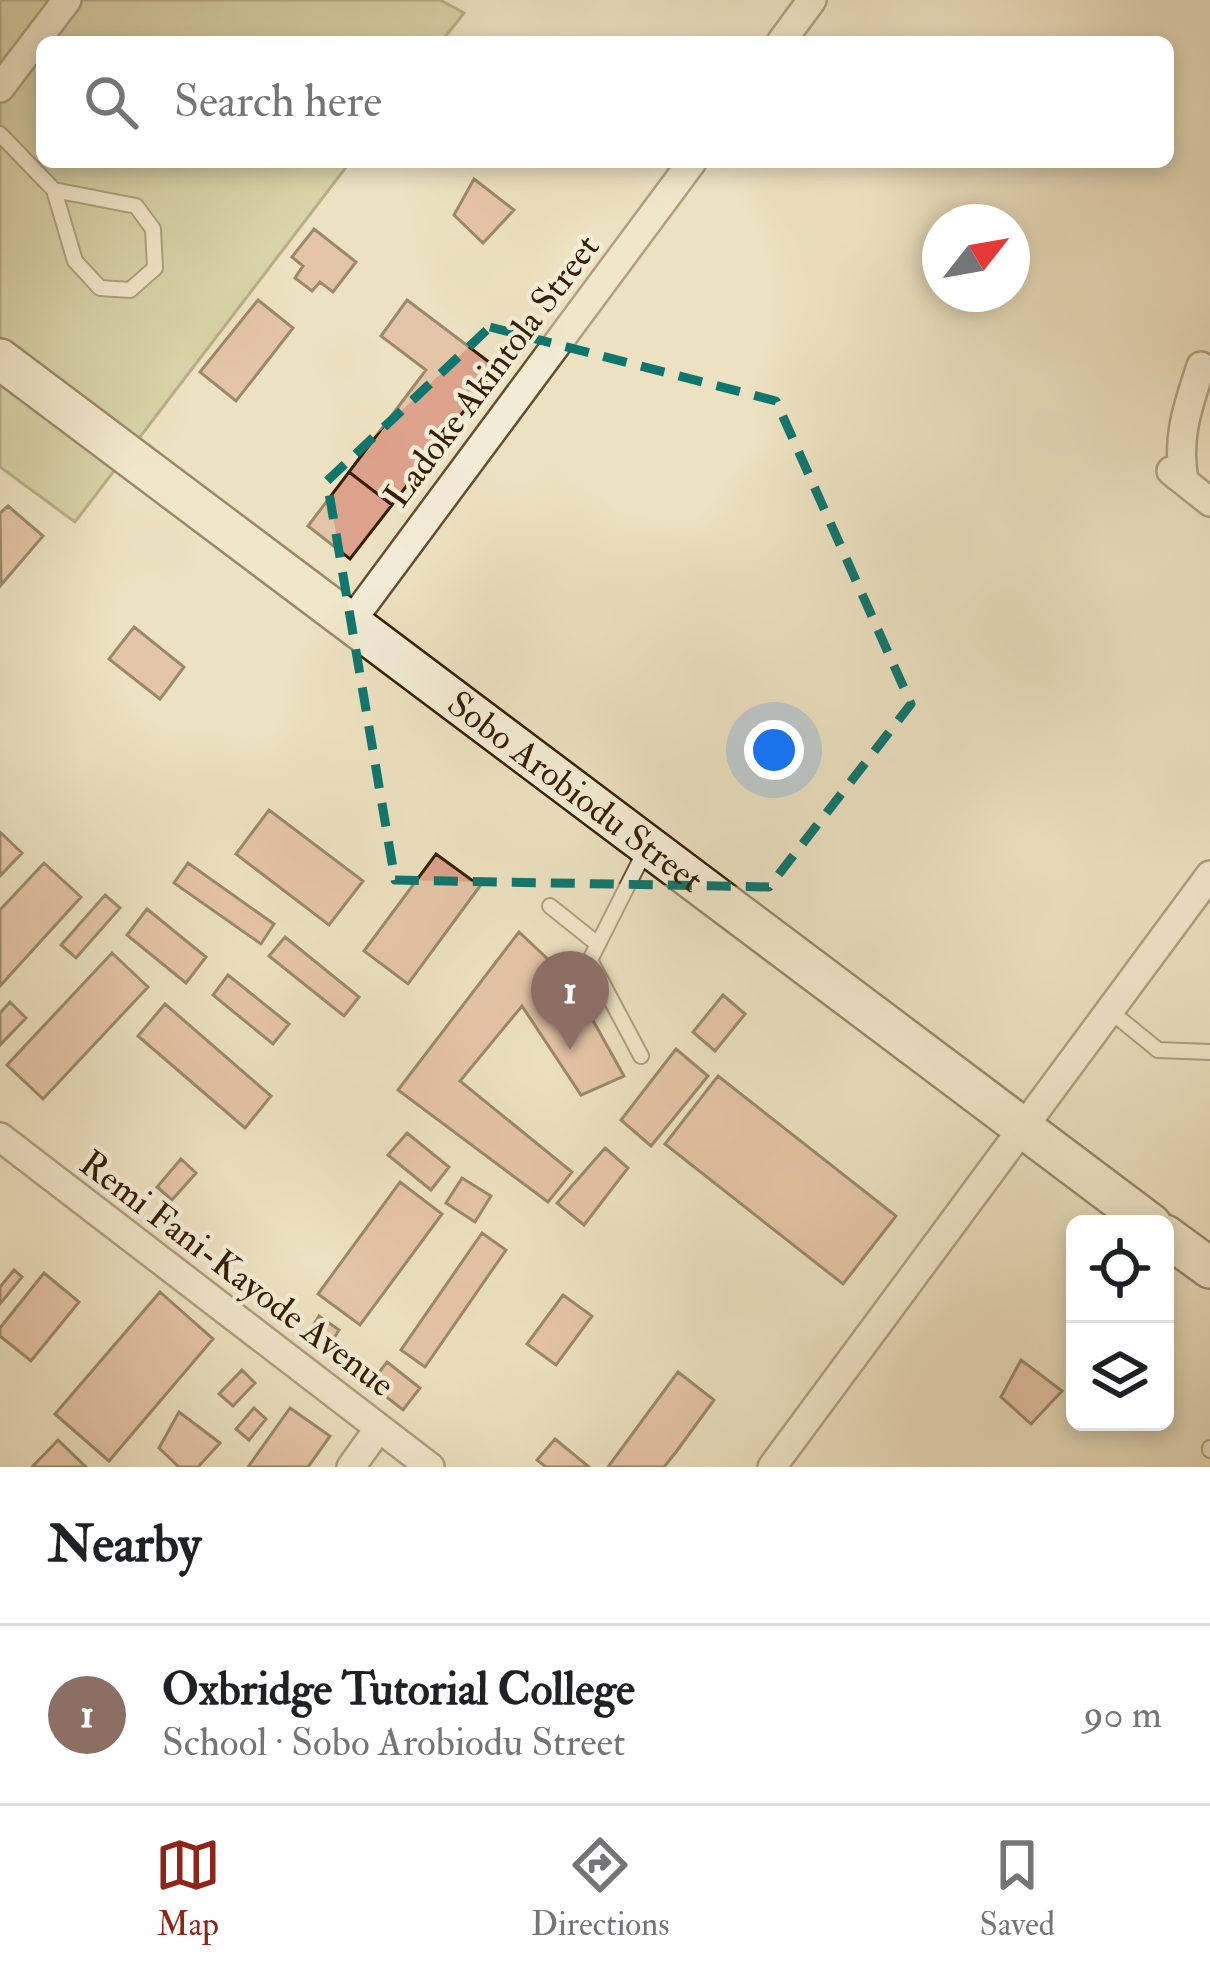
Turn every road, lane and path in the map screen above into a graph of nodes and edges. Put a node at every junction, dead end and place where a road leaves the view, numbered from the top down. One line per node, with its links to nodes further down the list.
1 (67, 0): 3 (street)
2 (812, 0): 4 (street)
3 (40, 36)
4 (785, 36)
5 (36, 41): 6 (street)
6 (0, 88)
7 (0, 134): 9 (lane)
8 (688, 168): 13 (street, Ladoke Akintola Street)
9 (54, 190): 9 (lane)
10 (0, 359): 13 (street, Sobo Arobiodu Street)
11 (1202, 366): 12 (street)
12 (1210, 502)
13 (350, 622): 14 (street, Sobo Arobiodu Street)
14 (647, 846): 17 (lane); 21 (street, Sobo Arobiodu Street)
15 (1210, 875): 18 (street)
16 (550, 906): 17 (lane)
17 (596, 942): 20 (lane)
18 (1109, 1010): 19 (lane); 21 (street)
19 (1210, 1052)
20 (641, 1056)
21 (1021, 1127): 23 (street, Sobo Arobiodu Street); 29 (street)
22 (0, 1137): 26 (street, Remi Fani-Kayode Avenue)
23 (1139, 1215)
24 (1174, 1242): 25 (street)
25 (1210, 1268)
26 (379, 1428): 27 (street); 28 (street, Remi Fani-Kayode Avenue)
27 (351, 1467)
28 (430, 1467)
29 (772, 1467)

